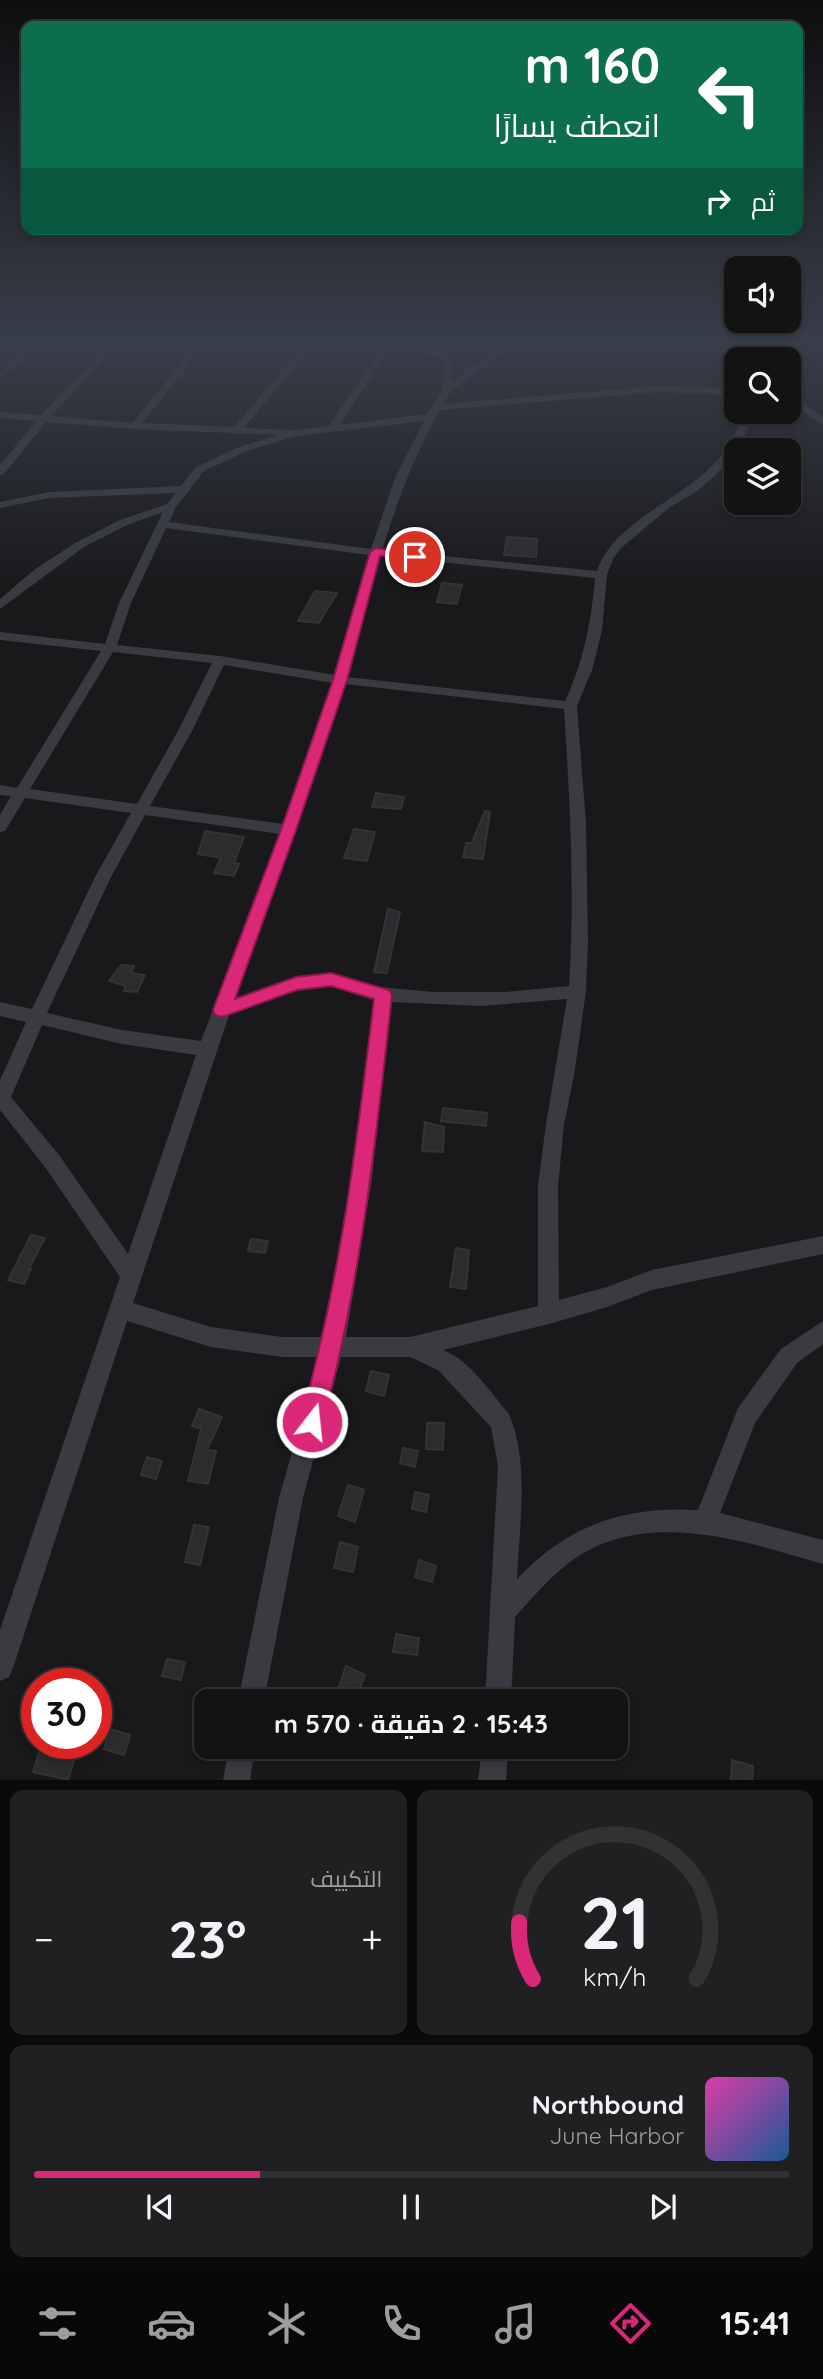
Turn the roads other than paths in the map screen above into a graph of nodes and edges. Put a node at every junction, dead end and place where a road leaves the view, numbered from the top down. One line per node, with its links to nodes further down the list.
1 (40, 423): 13 (street)
2 (90, 423): 9 (street)
3 (137, 423): 9 (street)
4 (243, 423): 11 (street)
5 (336, 423): 10 (street)
6 (364, 423): 10 (street)
7 (427, 423): 18 (street)
8 (745, 424): 19 (street)
9 (135, 426): 11 (street)
10 (333, 428): 12 (street)
11 (236, 431): 12 (street)
12 (295, 433): 14 (street)
13 (0, 472)
14 (184, 489): 15 (street); 16 (street)
15 (0, 505)
16 (171, 506): 17 (street); 20 (street)
17 (163, 524): 18 (street); 22 (street)
18 (376, 552): 19 (street); 24 (street)
19 (601, 575): 25 (street)
20 (0, 605)
21 (0, 636): 22 (street)
22 (110, 647): 23 (street); 27 (street)
23 (220, 660): 24 (street); 28 (street)
24 (340, 680): 25 (street); 30 (street)
25 (570, 706): 31 (street)
26 (0, 790): 27 (street)
27 (22, 792): 28 (street); 29 (street)
28 (144, 808): 30 (street); 35 (street)
29 (0, 827)
30 (289, 830): 34 (street)
31 (577, 992): 32 (street); 41 (street)
32 (383, 995): 34 (street); 43 (street)
33 (0, 1009): 35 (street)
34 (222, 1010): 36 (street)
35 (37, 1017): 36 (street); 37 (street)
36 (207, 1048): 39 (street)
37 (0, 1099): 39 (street)
38 (823, 1245): 41 (street)
39 (131, 1275): 40 (street)
40 (120, 1309): 43 (street); 48 (street)
41 (549, 1314): 44 (street)
42 (823, 1331): 45 (street)
43 (333, 1347): 44 (street); 49 (street)
44 (410, 1347): 47 (street)
45 (705, 1522): 46 (street); 47 (street)
46 (823, 1552)
47 (505, 1609): 50 (street)
48 (0, 1668)
49 (253, 1689)
50 (499, 1689)
51 (240, 1759): 53 (street)
52 (494, 1759): 54 (street)
53 (236, 1780)
54 (492, 1780)

